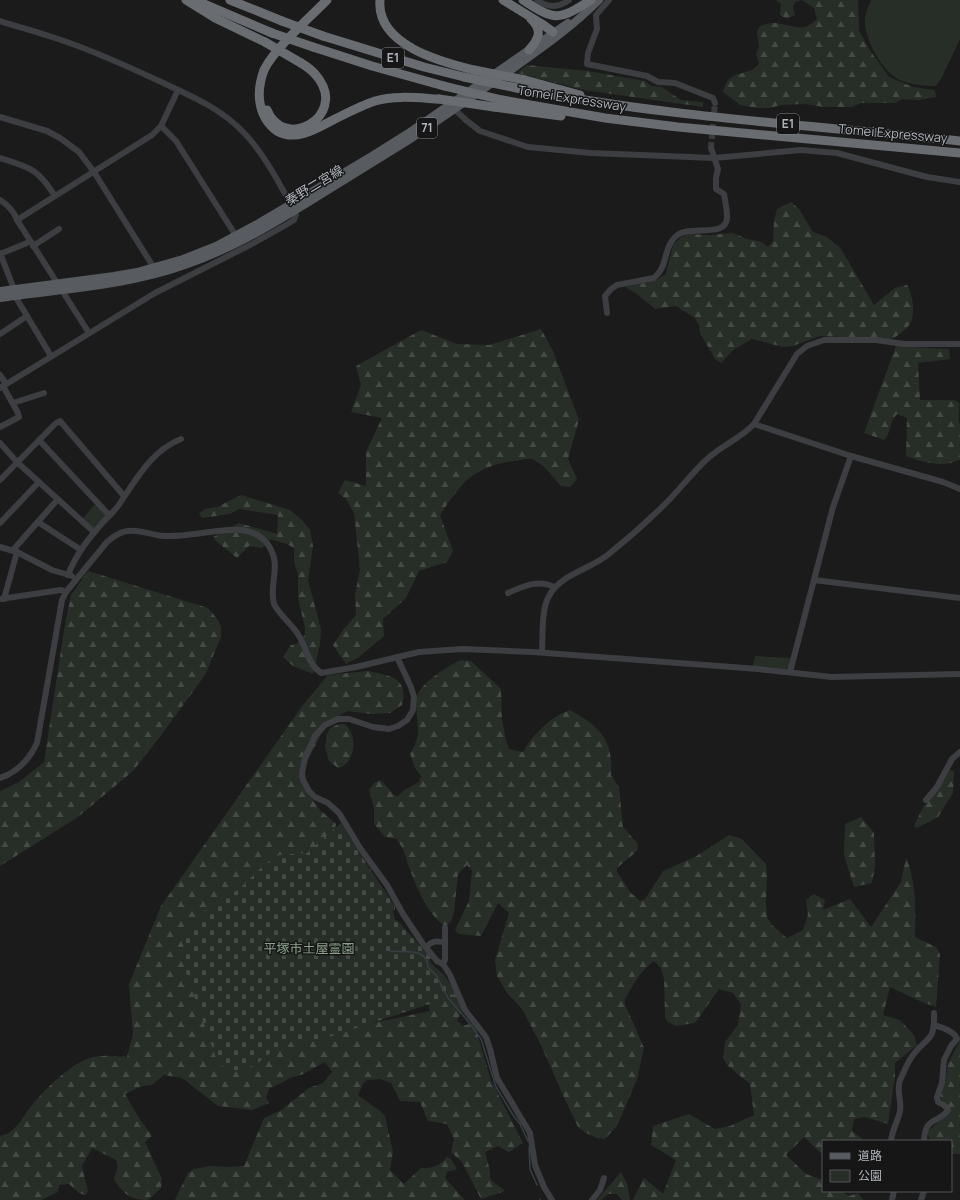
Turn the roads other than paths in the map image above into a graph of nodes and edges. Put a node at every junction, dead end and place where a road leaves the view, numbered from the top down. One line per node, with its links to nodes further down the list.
1 (186, 0): 5 (highway, bridge)
2 (194, 0): 24 (highway, Tomei Expressway / E1, bridge)
3 (230, 0): 20 (highway, Tomei Expressway / E1, bridge)
4 (327, 0): 24 (highway, bridge)
5 (335, 0)
6 (380, 0): 20 (highway, bridge)
7 (503, 0): 14 (highway)
8 (522, 0): 11 (highway); 16 (highway)
9 (537, 0): 10 (street)
10 (569, 0)
11 (591, 0): 16 (main road, 秦野二宮線 / 71)
12 (599, 0): 16 (main road, 秦野二宮線 / 71)
13 (609, 0): 19 (street)
14 (524, 13): 16 (highway); 17 (highway)
15 (0, 21): 18 (street)
16 (555, 35): 17 (main road, 秦野二宮線 / 71); 21 (main road, 秦野二宮線 / 71)
17 (529, 50): 34 (main road, 秦野二宮線 / 71)
18 (178, 90): 23 (street); 34 (street)
19 (715, 103)
20 (616, 106): 25 (highway, Tomei Expressway / E1)
21 (455, 110): 29 (street); 34 (main road, 秦野二宮線 / 71)
22 (0, 117): 30 (street)
23 (161, 126): 30 (street); 37 (street)
24 (678, 127): 27 (highway, Tomei Expressway / E1)
25 (960, 141)
26 (710, 148): 29 (street)
27 (960, 153)
28 (0, 158): 32 (street)
29 (714, 158): 31 (street); 45 (street)
30 (94, 172): 32 (street); 40 (street)
31 (960, 182)
32 (55, 196): 35 (street)
33 (0, 200): 35 (street)
34 (292, 208): 37 (main road, 秦野二宮線 / 71); 41 (main road, 秦野二宮線 / 71); 47 (street)
35 (17, 220): 38 (street)
36 (59, 229): 38 (street)
37 (236, 236): 40 (main road, 秦野二宮線 / 71)
38 (30, 244): 39 (street); 41 (street)
39 (0, 254): 43 (street)
40 (154, 268): 41 (main road, 秦野二宮線 / 71)
41 (59, 287): 43 (main road, 秦野二宮線 / 71); 47 (street)
42 (0, 291): 43 (main road, 秦野二宮線 / 71)
43 (15, 292): 44 (main road, 秦野二宮線 / 71); 46 (street)
44 (0, 298)
45 (607, 313)
46 (27, 316): 48 (street); 50 (street)
47 (89, 333): 50 (street)
48 (0, 334)
49 (960, 344): 55 (street)
50 (51, 356): 52 (street)
51 (0, 375): 52 (street)
52 (3, 386): 54 (street)
53 (44, 393): 54 (street)
54 (13, 403): 56 (street)
55 (754, 424): 60 (street); 77 (street)
56 (0, 427)
57 (181, 439): 65 (street)
58 (39, 440): 61 (street); 65 (street); 67 (street)
59 (0, 442): 61 (street)
60 (851, 456): 64 (street); 76 (street)
61 (18, 463): 62 (street); 63 (street)
62 (0, 480)
63 (38, 482): 66 (street); 68 (street)
64 (960, 489)
65 (124, 496): 67 (street)
66 (58, 499): 69 (street); 70 (street)
67 (109, 515): 70 (street)
68 (0, 522)
69 (38, 522): 72 (street); 73 (street)
70 (94, 532): 72 (street)
71 (0, 548): 73 (street)
72 (81, 550): 74 (street)
73 (15, 551): 74 (street); 81 (street)
74 (68, 575): 75 (street)
75 (77, 578): 78 (street); 83 (street)
76 (814, 580): 80 (street); 84 (street)
77 (554, 587): 79 (street); 82 (street)
78 (66, 592): 81 (street); 87 (street)
79 (508, 593)
80 (960, 598)
81 (2, 599)
82 (542, 652): 83 (street); 84 (street)
83 (397, 657): 91 (street)
84 (790, 672): 85 (street)
85 (960, 674)
86 (960, 752): 88 (street)
87 (0, 778)
88 (926, 800)
89 (445, 928): 90 (street)
90 (445, 943): 91 (street); 92 (street)
91 (426, 947): 92 (street)
92 (443, 964): 98 (street)
93 (934, 1013): 94 (street)
94 (934, 1025): 95 (street); 96 (street)
95 (891, 1140)
96 (924, 1140)
97 (604, 1178): 99 (street)
98 (552, 1200)
99 (592, 1200)

